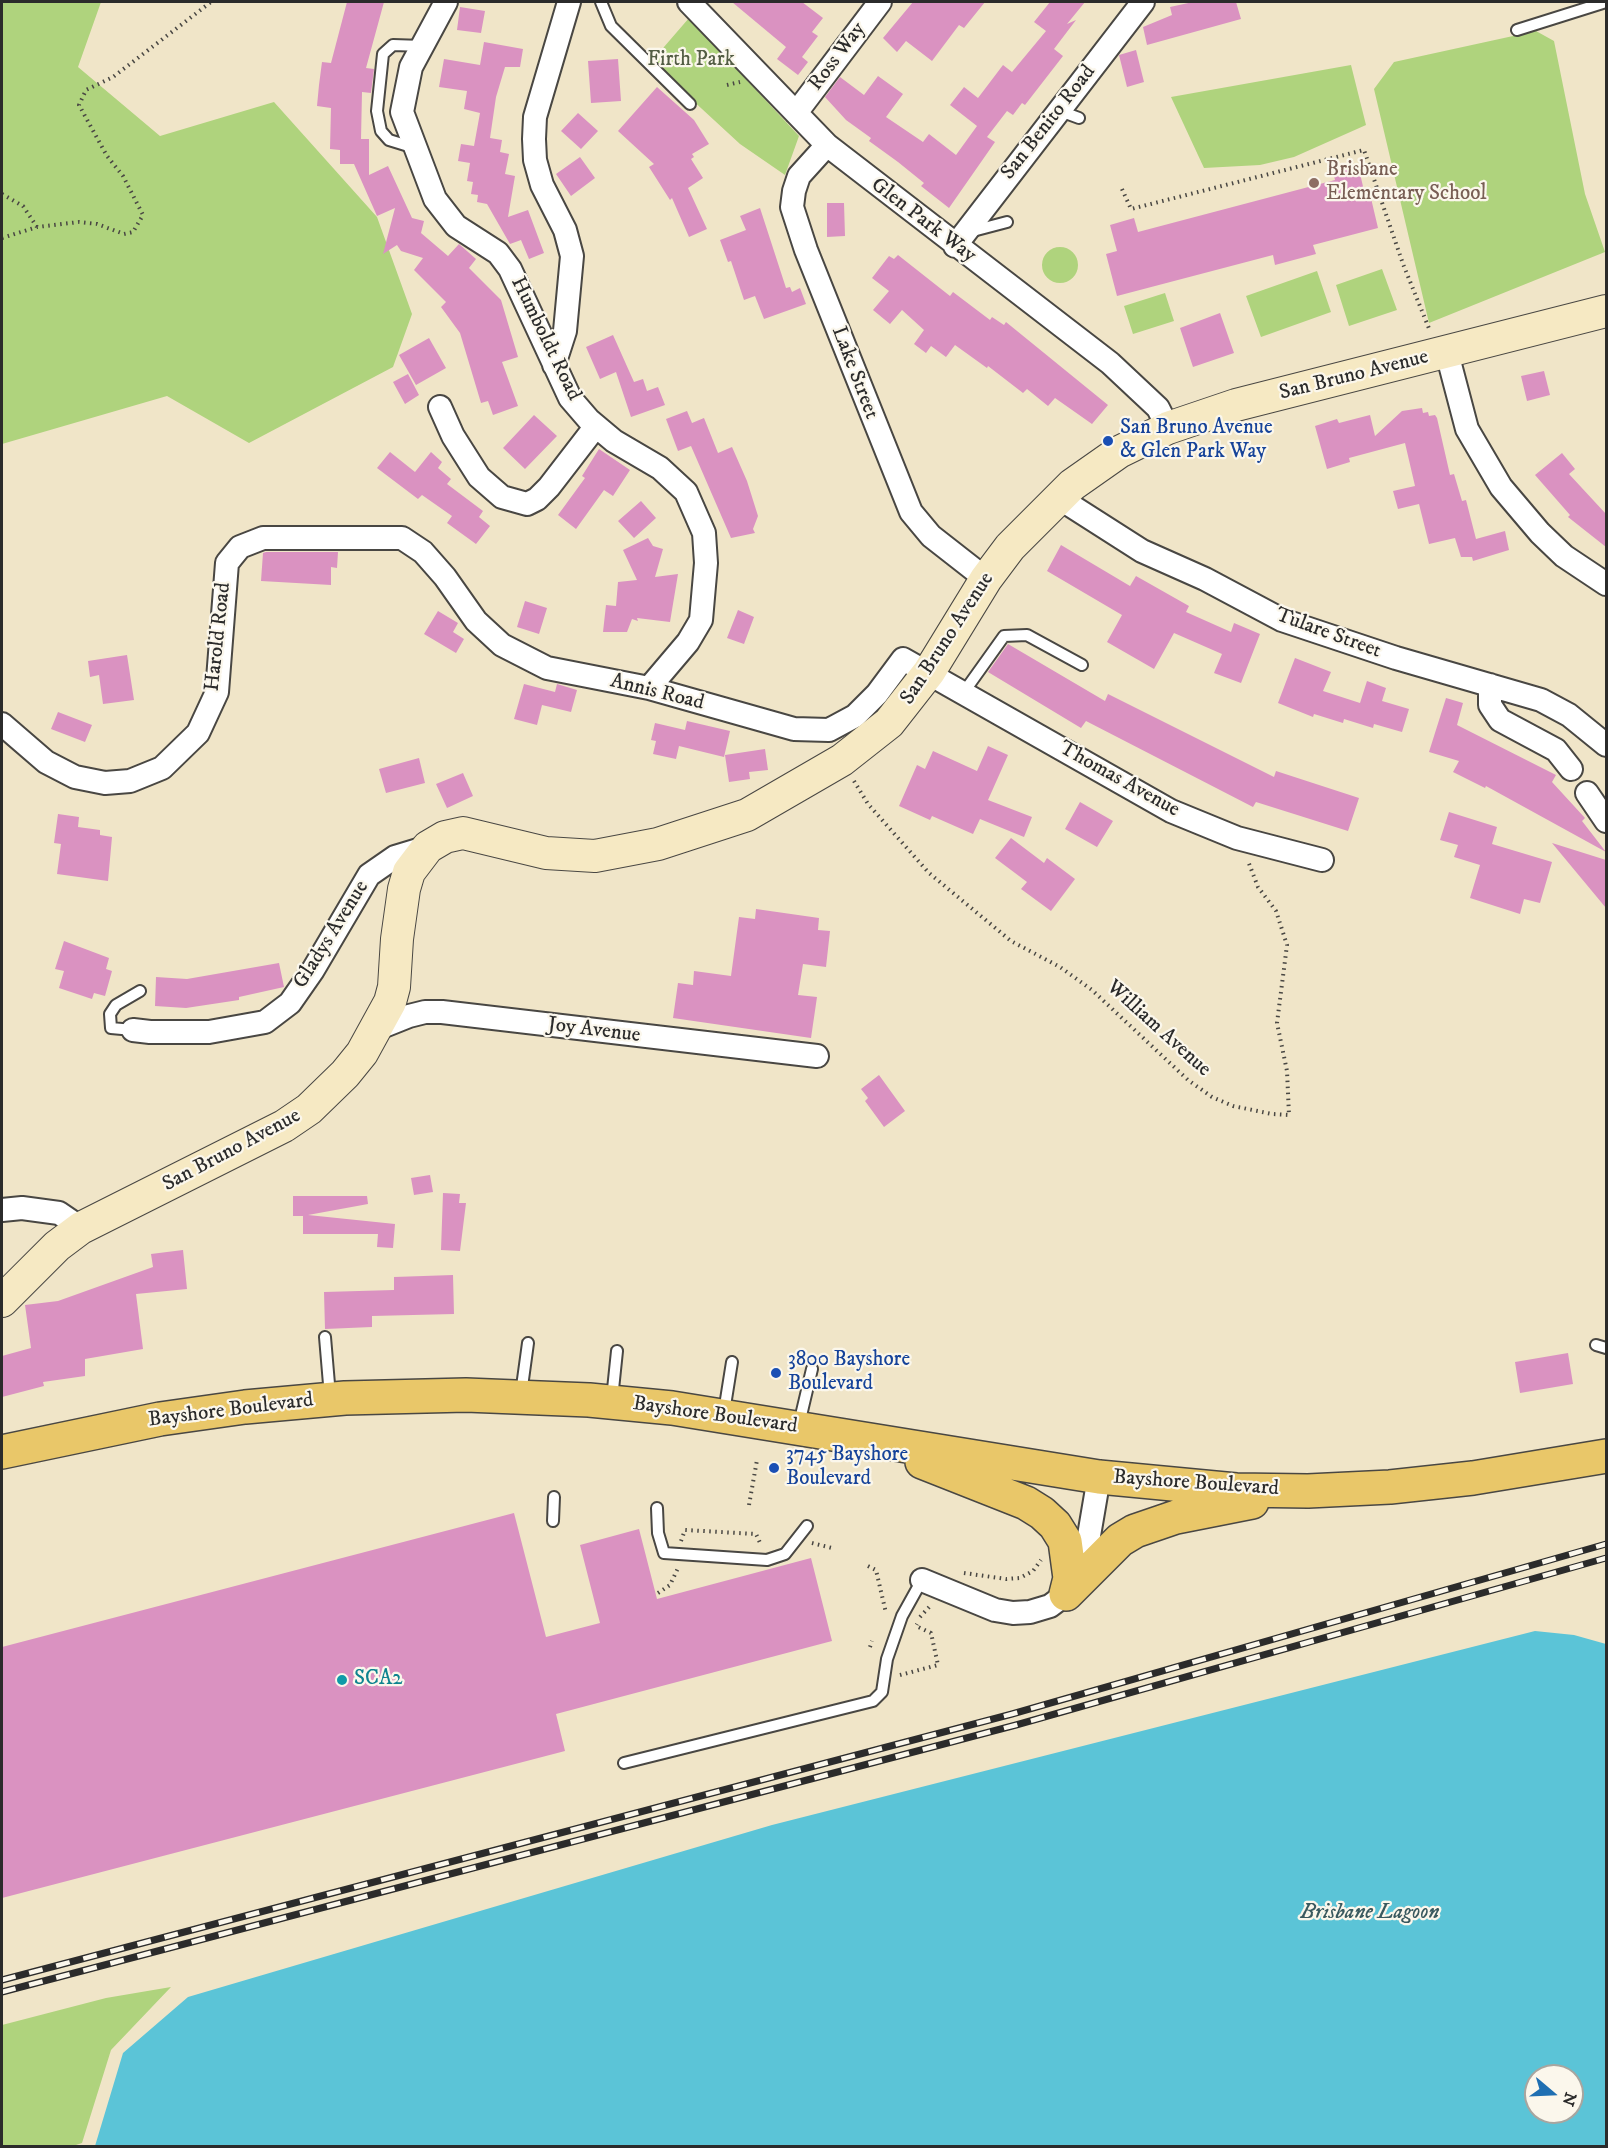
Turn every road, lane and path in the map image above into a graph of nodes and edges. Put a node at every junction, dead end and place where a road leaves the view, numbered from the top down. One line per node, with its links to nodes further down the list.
1 (211, 2): 18 (path)
2 (446, 2): 10 (street, Humboldt Road)
3 (569, 2): 23 (street)
4 (601, 2): 11 (lane)
5 (688, 2): 12 (street, Glen Park Way)
6 (880, 2): 12 (street, Ross Way)
7 (1143, 2): 20 (street, San Benito Road)
8 (1606, 2): 9 (lane)
9 (1517, 30)
10 (424, 46): 14 (street, Humboldt Road); 14 (lane)
11 (690, 104)
12 (796, 113): 13 (street, Glen Park Way)
13 (827, 145): 20 (street, Glen Park Way); 29 (street, Lake Street)
14 (415, 148): 23 (street, Humboldt Road)
15 (1122, 189): 22 (path)
16 (2, 194): 18 (path)
17 (1007, 222): 20 (lane)
18 (37, 227): 19 (path)
19 (2, 238)
20 (960, 239): 26 (street, Glen Park Way)
21 (1604, 315): 22 (street, San Bruno Avenue)
22 (1434, 356): 26 (street, San Bruno Avenue); 30 (street)
23 (554, 365): 25 (street, Humboldt Road)
24 (440, 407): 25 (street)
25 (596, 426): 34 (street, Humboldt Road)
26 (1168, 428): 27 (street, San Bruno Avenue)
27 (1059, 498): 29 (street, San Bruno Avenue); 33 (street, Tulare Street)
28 (402, 538): 34 (street, Annis Road); 36 (street, Harold Road)
29 (986, 579): 32 (street, San Bruno Avenue)
30 (1606, 584)
31 (1082, 665): 35 (lane)
32 (929, 672): 34 (street, Annis Road); 35 (street, Thomas Avenue); 38 (street, San Bruno Avenue)
33 (1490, 685): 37 (street, Tulare Street); 39 (street)
34 (649, 688)
35 (964, 692): 42 (street, Thomas Avenue)
36 (3, 724)
37 (1606, 745)
38 (842, 760): 42 (path, William Avenue); 43 (street, San Bruno Avenue)
39 (1571, 769)
40 (1587, 793): 41 (street)
41 (1606, 821)
42 (1238, 838): 44 (street, Thomas Avenue)
43 (428, 847): 46 (street, Gladys Avenue); 47 (street, San Bruno Avenue)
44 (1322, 860)
45 (140, 992): 46 (lane)
46 (133, 1030)
47 (374, 1030): 48 (street, Joy Avenue); 50 (street, San Bruno Avenue)
48 (817, 1056)
49 (2, 1210): 50 (street)
50 (81, 1228): 51 (street, San Bruno Avenue)
51 (2, 1301)
52 (325, 1337): 58 (lane)
53 (528, 1344): 57 (lane)
54 (617, 1351): 59 (lane)
55 (732, 1362): 60 (lane)
56 (812, 1369): 61 (lane)
57 (521, 1396): 58 (main road, Bayshore Boulevard); 59 (main road, Bayshore Boulevard)
58 (330, 1399): 63 (main road, Bayshore Boulevard)
59 (612, 1402): 60 (main road, Bayshore Boulevard)
60 (724, 1416): 61 (main road, Bayshore Boulevard)
61 (798, 1428): 62 (main road, Bayshore Boulevard)
62 (865, 1438): 66 (main road, Bayshore Boulevard); 83 (main road)
63 (2, 1452)
64 (1606, 1456): 67 (main road, Bayshore Boulevard)
65 (757, 1460): 69 (path)
66 (1099, 1477): 67 (main road, Bayshore Boulevard); 83 (street)
67 (1308, 1491): 83 (main road)
68 (554, 1497): 71 (lane)
69 (749, 1505)
70 (657, 1508): 72 (lane)
71 (553, 1521)
72 (807, 1526)
73 (747, 1527): 74 (path)
74 (746, 1533): 75 (path); 76 (path)
75 (679, 1545)
76 (764, 1551)
77 (1041, 1551): 80 (path)
78 (679, 1564): 82 (path)
79 (868, 1566): 84 (path)
80 (959, 1572)
81 (926, 1589): 83 (street); 87 (path); 88 (lane)
82 (658, 1593)
83 (1066, 1594)
84 (885, 1617)
85 (872, 1641): 86 (path)
86 (870, 1647)
87 (900, 1675)
88 (624, 1763)

